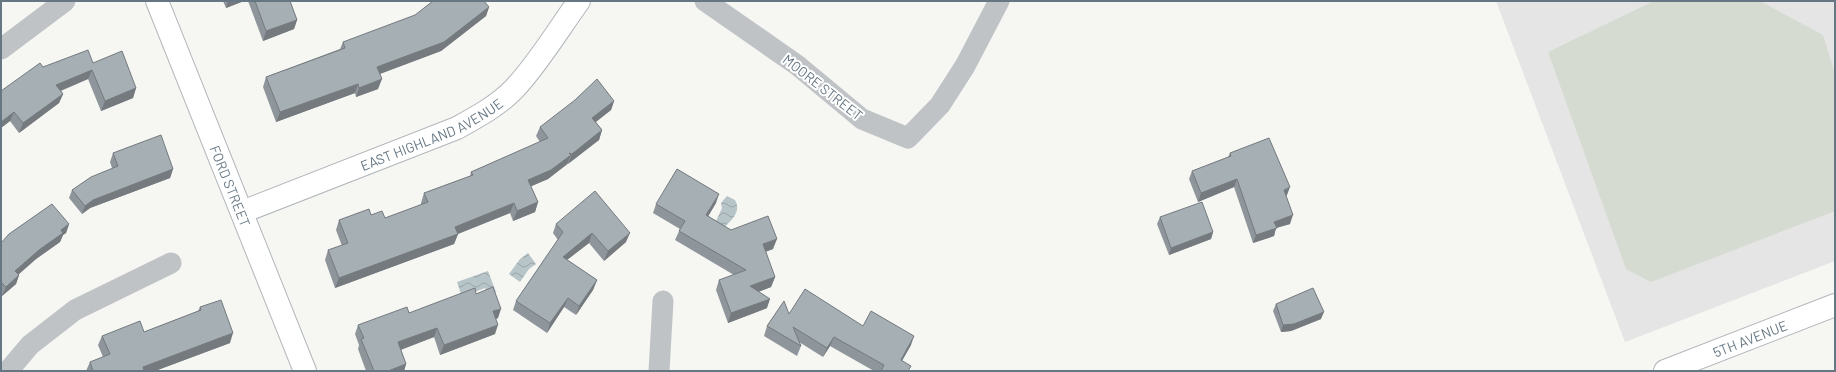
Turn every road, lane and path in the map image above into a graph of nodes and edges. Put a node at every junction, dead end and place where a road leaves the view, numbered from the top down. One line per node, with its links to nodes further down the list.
1 (65, 1): 6 (street)
2 (157, 1): 7 (main road, FORD STREET)
3 (579, 1): 7 (main road, EAST HIGHLAND AVENUE)
4 (705, 1): 5 (street, MOORE STREET)
5 (999, 1)
6 (1, 49)
7 (242, 212): 12 (main road, FORD STREET)
8 (171, 263): 11 (street)
9 (663, 301): 13 (street)
10 (1835, 305): 14 (main road, 5TH AVENUE)
11 (8, 371)
12 (305, 371)
13 (660, 371)
14 (1665, 371)

